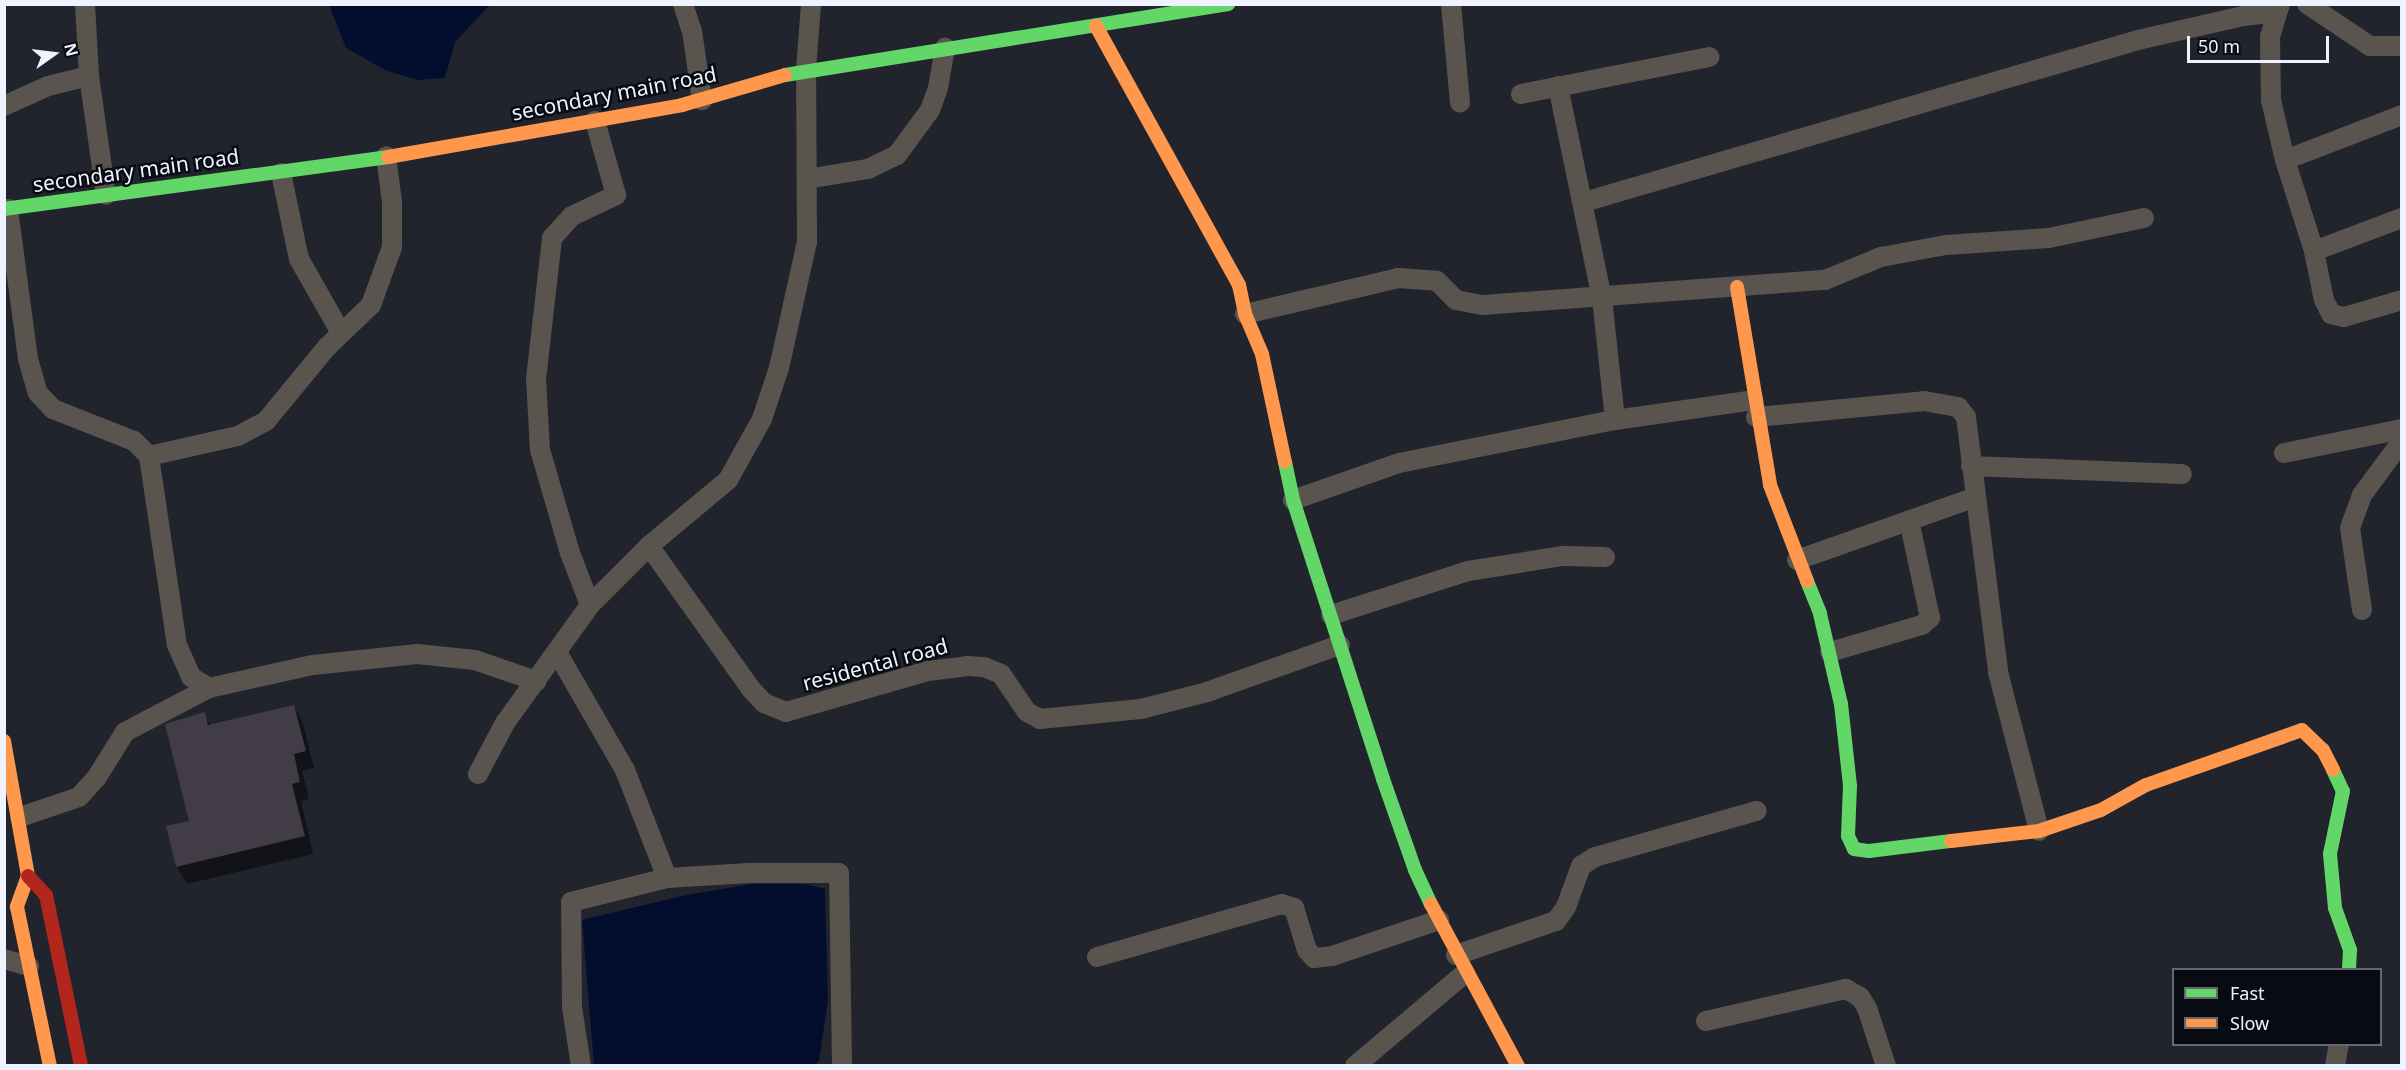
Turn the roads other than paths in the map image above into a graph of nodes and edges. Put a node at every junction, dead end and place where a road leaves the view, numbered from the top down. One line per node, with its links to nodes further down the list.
1 (85, 4): 13 (street)
2 (683, 4): 16 (street)
3 (811, 4): 12 (street)
4 (1451, 4): 17 (street)
5 (2307, 4): 9 (street)
6 (1227, 5): 8 (street, secondary main road)
7 (2279, 8): 22 (street); 26 (street)
8 (1096, 26): 10 (street, secondary main road); 34 (street)
9 (2402, 46)
10 (945, 48): 12 (street, secondary main road); 24 (street)
11 (1709, 57): 14 (street)
12 (806, 69): 16 (street, secondary main road); 24 (street)
13 (89, 75): 18 (street); 25 (street)
14 (1558, 86): 15 (street); 26 (street)
15 (1521, 94)
16 (702, 100): 20 (street, secondary main road)
17 (1460, 103)
18 (4, 106)
19 (2402, 115): 22 (street)
20 (595, 121): 21 (street, secondary main road); 50 (street)
21 (386, 156): 23 (street, secondary main road); 35 (street)
22 (2285, 160): 30 (street)
23 (281, 172): 25 (street, secondary main road); 35 (street)
24 (807, 179): 47 (street)
25 (106, 195): 27 (street, secondary main road)
26 (1584, 202): 32 (street)
27 (6, 209): 41 (street)
28 (2144, 218): 31 (street)
29 (2402, 218): 30 (street)
30 (2314, 251): 33 (street)
31 (1737, 287): 32 (street); 36 (street)
32 (1602, 298): 34 (street); 37 (street)
33 (2402, 300)
34 (1245, 314): 45 (street)
35 (341, 333): 41 (street)
36 (1755, 408): 37 (street); 42 (street); 49 (street)
37 (1615, 420): 45 (street)
38 (2402, 429): 40 (street)
39 (2402, 441): 51 (street)
40 (2284, 453)
41 (148, 456): 57 (street)
42 (1971, 466): 43 (street); 44 (street)
43 (2182, 474)
44 (1973, 498): 46 (street); 62 (street)
45 (1293, 501): 52 (street)
46 (1909, 520): 49 (street); 54 (street)
47 (649, 546): 50 (street); 53 (street, residental road)
48 (1605, 557): 52 (street)
49 (1797, 560): 54 (street)
50 (590, 605): 55 (street)
51 (2362, 610)
52 (1330, 615): 53 (street)
53 (1340, 645): 65 (street)
54 (1830, 652): 62 (street)
55 (558, 654): 56 (street); 64 (street)
56 (536, 681): 57 (street); 59 (street)
57 (209, 688): 61 (street)
58 (4, 741): 61 (street)
59 (478, 774)
60 (1757, 810): 68 (street)
61 (20, 817): 63 (street)
62 (2039, 831): 70 (street)
63 (28, 876): 69 (street); 74 (street)
64 (667, 878): 75 (street); 76 (street)
65 (1439, 920): 66 (street); 68 (street)
66 (1097, 957)
67 (4, 959): 69 (street)
68 (1460, 964): 77 (street); 78 (street)
69 (29, 966): 73 (street)
70 (2349, 968)
71 (1706, 1021): 79 (street)
72 (2339, 1046): 80 (street)
73 (50, 1065)
74 (81, 1065)
75 (581, 1065)
76 (842, 1065)
77 (1355, 1065)
78 (1518, 1065)
79 (1886, 1065)
80 (2335, 1065)

